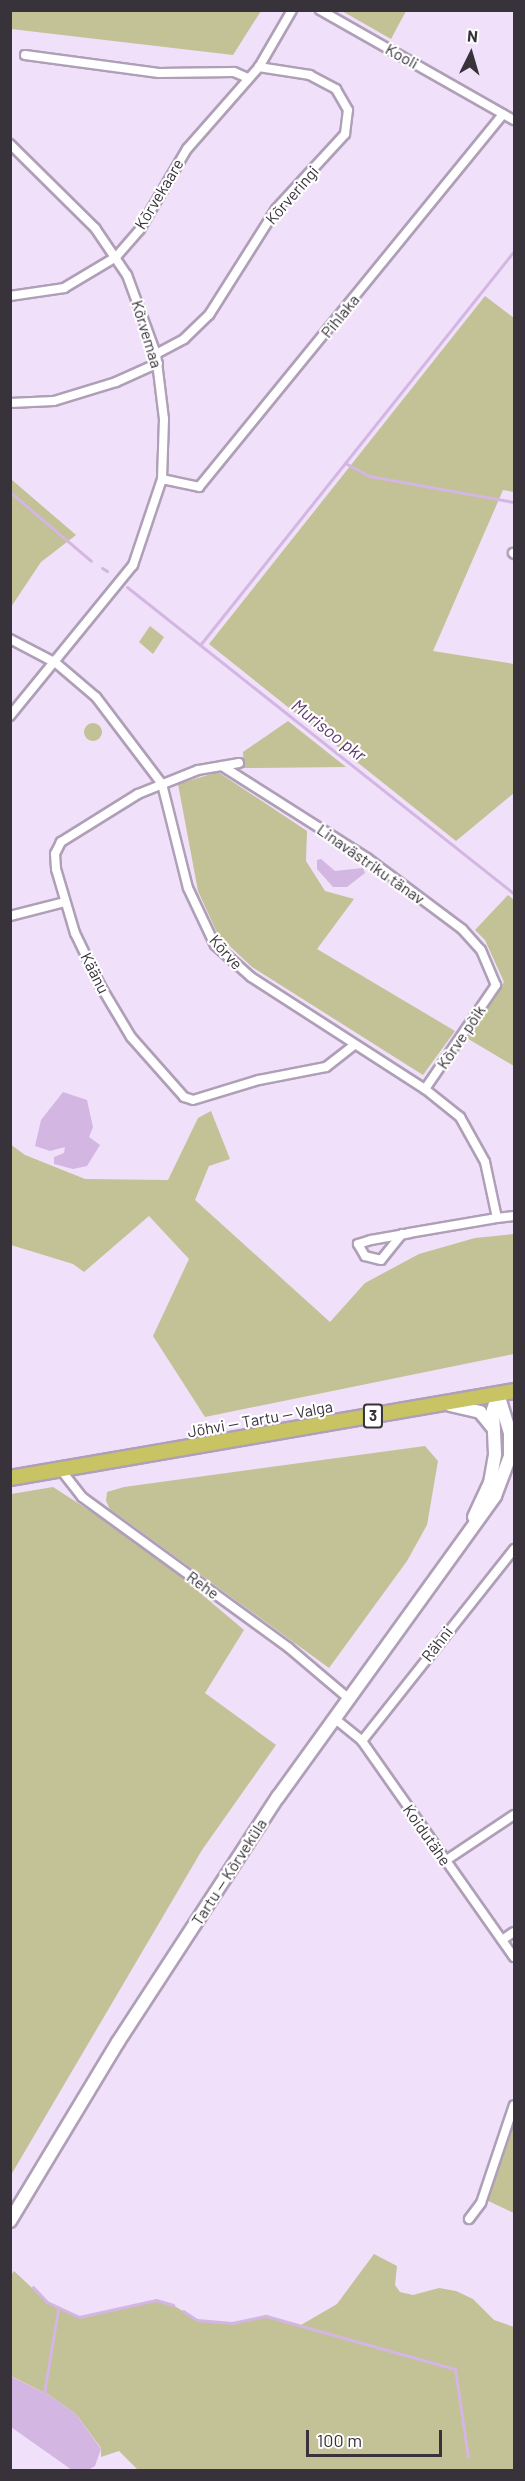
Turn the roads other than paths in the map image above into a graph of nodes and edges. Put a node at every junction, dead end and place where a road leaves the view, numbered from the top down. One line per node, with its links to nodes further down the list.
1 (292, 10): 4 (street, Kõrvekaare)
2 (320, 10): 6 (street, Kooli)
3 (25, 55): 5 (street)
4 (259, 67): 5 (street, Kõrvekaare); 11 (street, Kõrveringi)
5 (246, 77): 9 (street, Kõrvekaare)
6 (503, 114): 7 (street, Kooli); 14 (street, Pihlaka)
7 (514, 120)
8 (10, 144): 9 (street, Kõrvemaa)
9 (116, 257): 10 (street, Kõrvekaare); 11 (street, Kõrvemaa)
10 (10, 296)
11 (156, 354): 12 (street, Kõrvemaa)
12 (158, 363): 13 (street); 14 (street, Kõrvemaa)
13 (10, 403)
14 (162, 479): 16 (street, Kõrvemaa)
15 (10, 639): 16 (street, Kõrve)
16 (56, 663): 17 (street); 20 (street, Kõrve)
17 (10, 716)
18 (239, 763): 19 (street, Käänu)
19 (222, 766): 20 (street, Käänu); 23 (street, Linavästriku tänav)
20 (162, 784): 21 (street, Käänu); 24 (street, Kõrve)
21 (65, 902): 22 (street); 24 (street, Käänu)
22 (10, 916)
23 (496, 985): 25 (street, Kõrve põik)
24 (354, 1045): 25 (street, Kõrve)
25 (425, 1089): 27 (street, Kõrve)
26 (514, 1216): 27 (street)
27 (497, 1218): 28 (street)
28 (402, 1234): 28 (street)
29 (514, 1391): 30 (highway, Jõhvi — Tartu — Valga / 3)
30 (498, 1394): 31 (highway, Jõhvi — Tartu — Valga / 3); 32 (main road, Tartu — Kõrveküla); 33 (main road, Tartu — Kõrveküla)
31 (440, 1404): 32 (main road); 34 (highway, Jõhvi — Tartu — Valga / 3)
32 (494, 1429): 36 (main road, Tartu — Kõrveküla)
33 (512, 1429): 36 (main road, Tartu — Kõrveküla)
34 (61, 1470): 35 (highway, Jõhvi — Tartu — Valga / 3); 38 (street, Rehe)
35 (10, 1478)
36 (465, 1534): 38 (main road, Tartu — Kõrveküla)
37 (514, 1549): 40 (street, Rähni)
38 (348, 1698): 39 (main road, Tartu — Kõrveküla)
39 (334, 1718): 40 (street, Koidutähe); 48 (main road, Tartu — Kõrveküla)
40 (362, 1741): 42 (street, Koidutähe)
41 (514, 1815): 42 (street)
42 (445, 1861): 44 (street, Koidutähe)
43 (514, 1932): 44 (street)
44 (502, 1940): 45 (street, Koidutähe)
45 (514, 1956)
46 (514, 2105): 47 (street)
47 (469, 2219)
48 (10, 2221)

